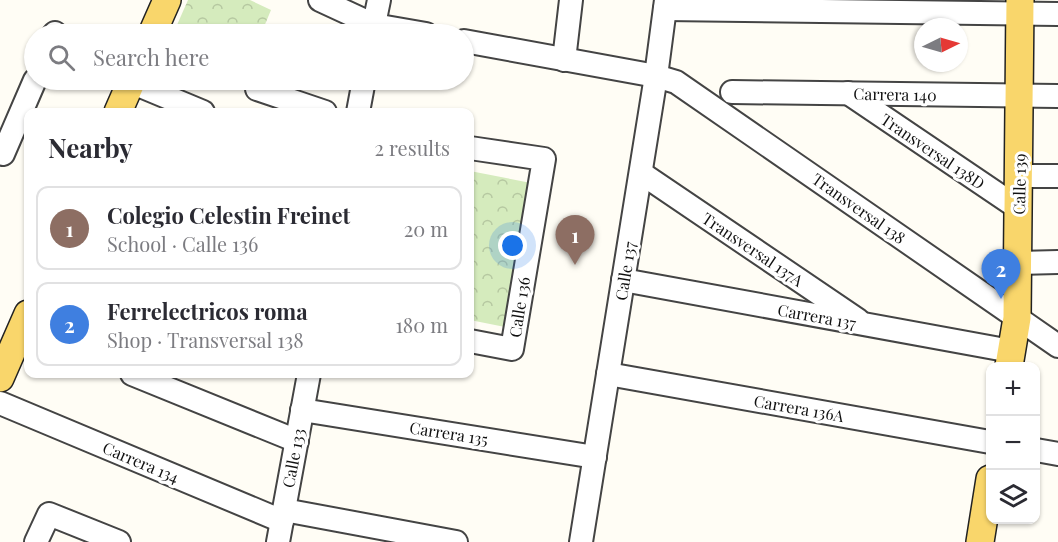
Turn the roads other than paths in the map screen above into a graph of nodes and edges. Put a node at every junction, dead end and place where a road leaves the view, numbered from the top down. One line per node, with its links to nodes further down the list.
1 (167, 0): 8 (main road)
2 (320, 0): 9 (street)
3 (379, 0): 10 (street)
4 (571, 0): 12 (street)
5 (665, 4): 6 (street); 13 (street, Calle 137)
6 (1020, 7): 7 (street); 21 (main road, Calle 139)
7 (1058, 14)
8 (156, 24)
9 (362, 24)
10 (374, 24)
11 (474, 43): 12 (street)
12 (564, 60): 13 (street)
13 (656, 76): 29 (street, Calle 137); 36 (street, Transversal 138)
14 (31, 90): 28 (street)
15 (128, 90): 23 (main road)
16 (152, 90): 24 (street)
17 (260, 90): 25 (street)
18 (362, 90): 26 (street)
19 (732, 92): 20 (street, Carrera 140)
20 (848, 93): 21 (street, Carrera 140); 32 (street, Transversal 138D)
21 (1019, 96): 22 (street, Carrera 140); 30 (main road, Calle 139)
22 (1058, 96)
23 (120, 108)
24 (193, 108)
25 (313, 108)
26 (359, 108)
27 (474, 149): 39 (street, Calle 136)
28 (1, 156)
29 (640, 173): 35 (street, Calle 137); 37 (street, Transversal 137A)
30 (1019, 176): 31 (street); 32 (main road, Calle 139)
31 (1058, 176)
32 (1018, 208): 34 (main road, Calle 139)
33 (1058, 262): 34 (street)
34 (1018, 263): 36 (main road, Calle 139)
35 (623, 280): 37 (street, Carrera 137); 42 (street, Calle 137)
36 (1017, 318): 40 (street, Transversal 138); 41 (main road, Calle 139)
37 (865, 324): 41 (street, Carrera 137)
38 (18, 333): 43 (main road)
39 (474, 342)
40 (1058, 346)
41 (1010, 359)
42 (608, 374): 49 (street, Carrera 136A); 52 (street, Calle 137)
43 (0, 378)
44 (142, 378): 48 (street)
45 (308, 378): 47 (street, Calle 133)
46 (0, 403): 54 (street, Carrera 134)
47 (302, 410): 48 (street, Calle 133); 52 (street, Carrera 135)
48 (297, 441): 54 (street, Calle 133)
49 (986, 441)
50 (1040, 451): 51 (street)
51 (1058, 454)
52 (595, 457): 58 (street, Calle 137)
53 (986, 504): 59 (main road)
54 (281, 524): 57 (street, Carrera 134)
55 (36, 542): 56 (street)
56 (119, 542)
57 (456, 542)
58 (581, 542)
59 (980, 542)

